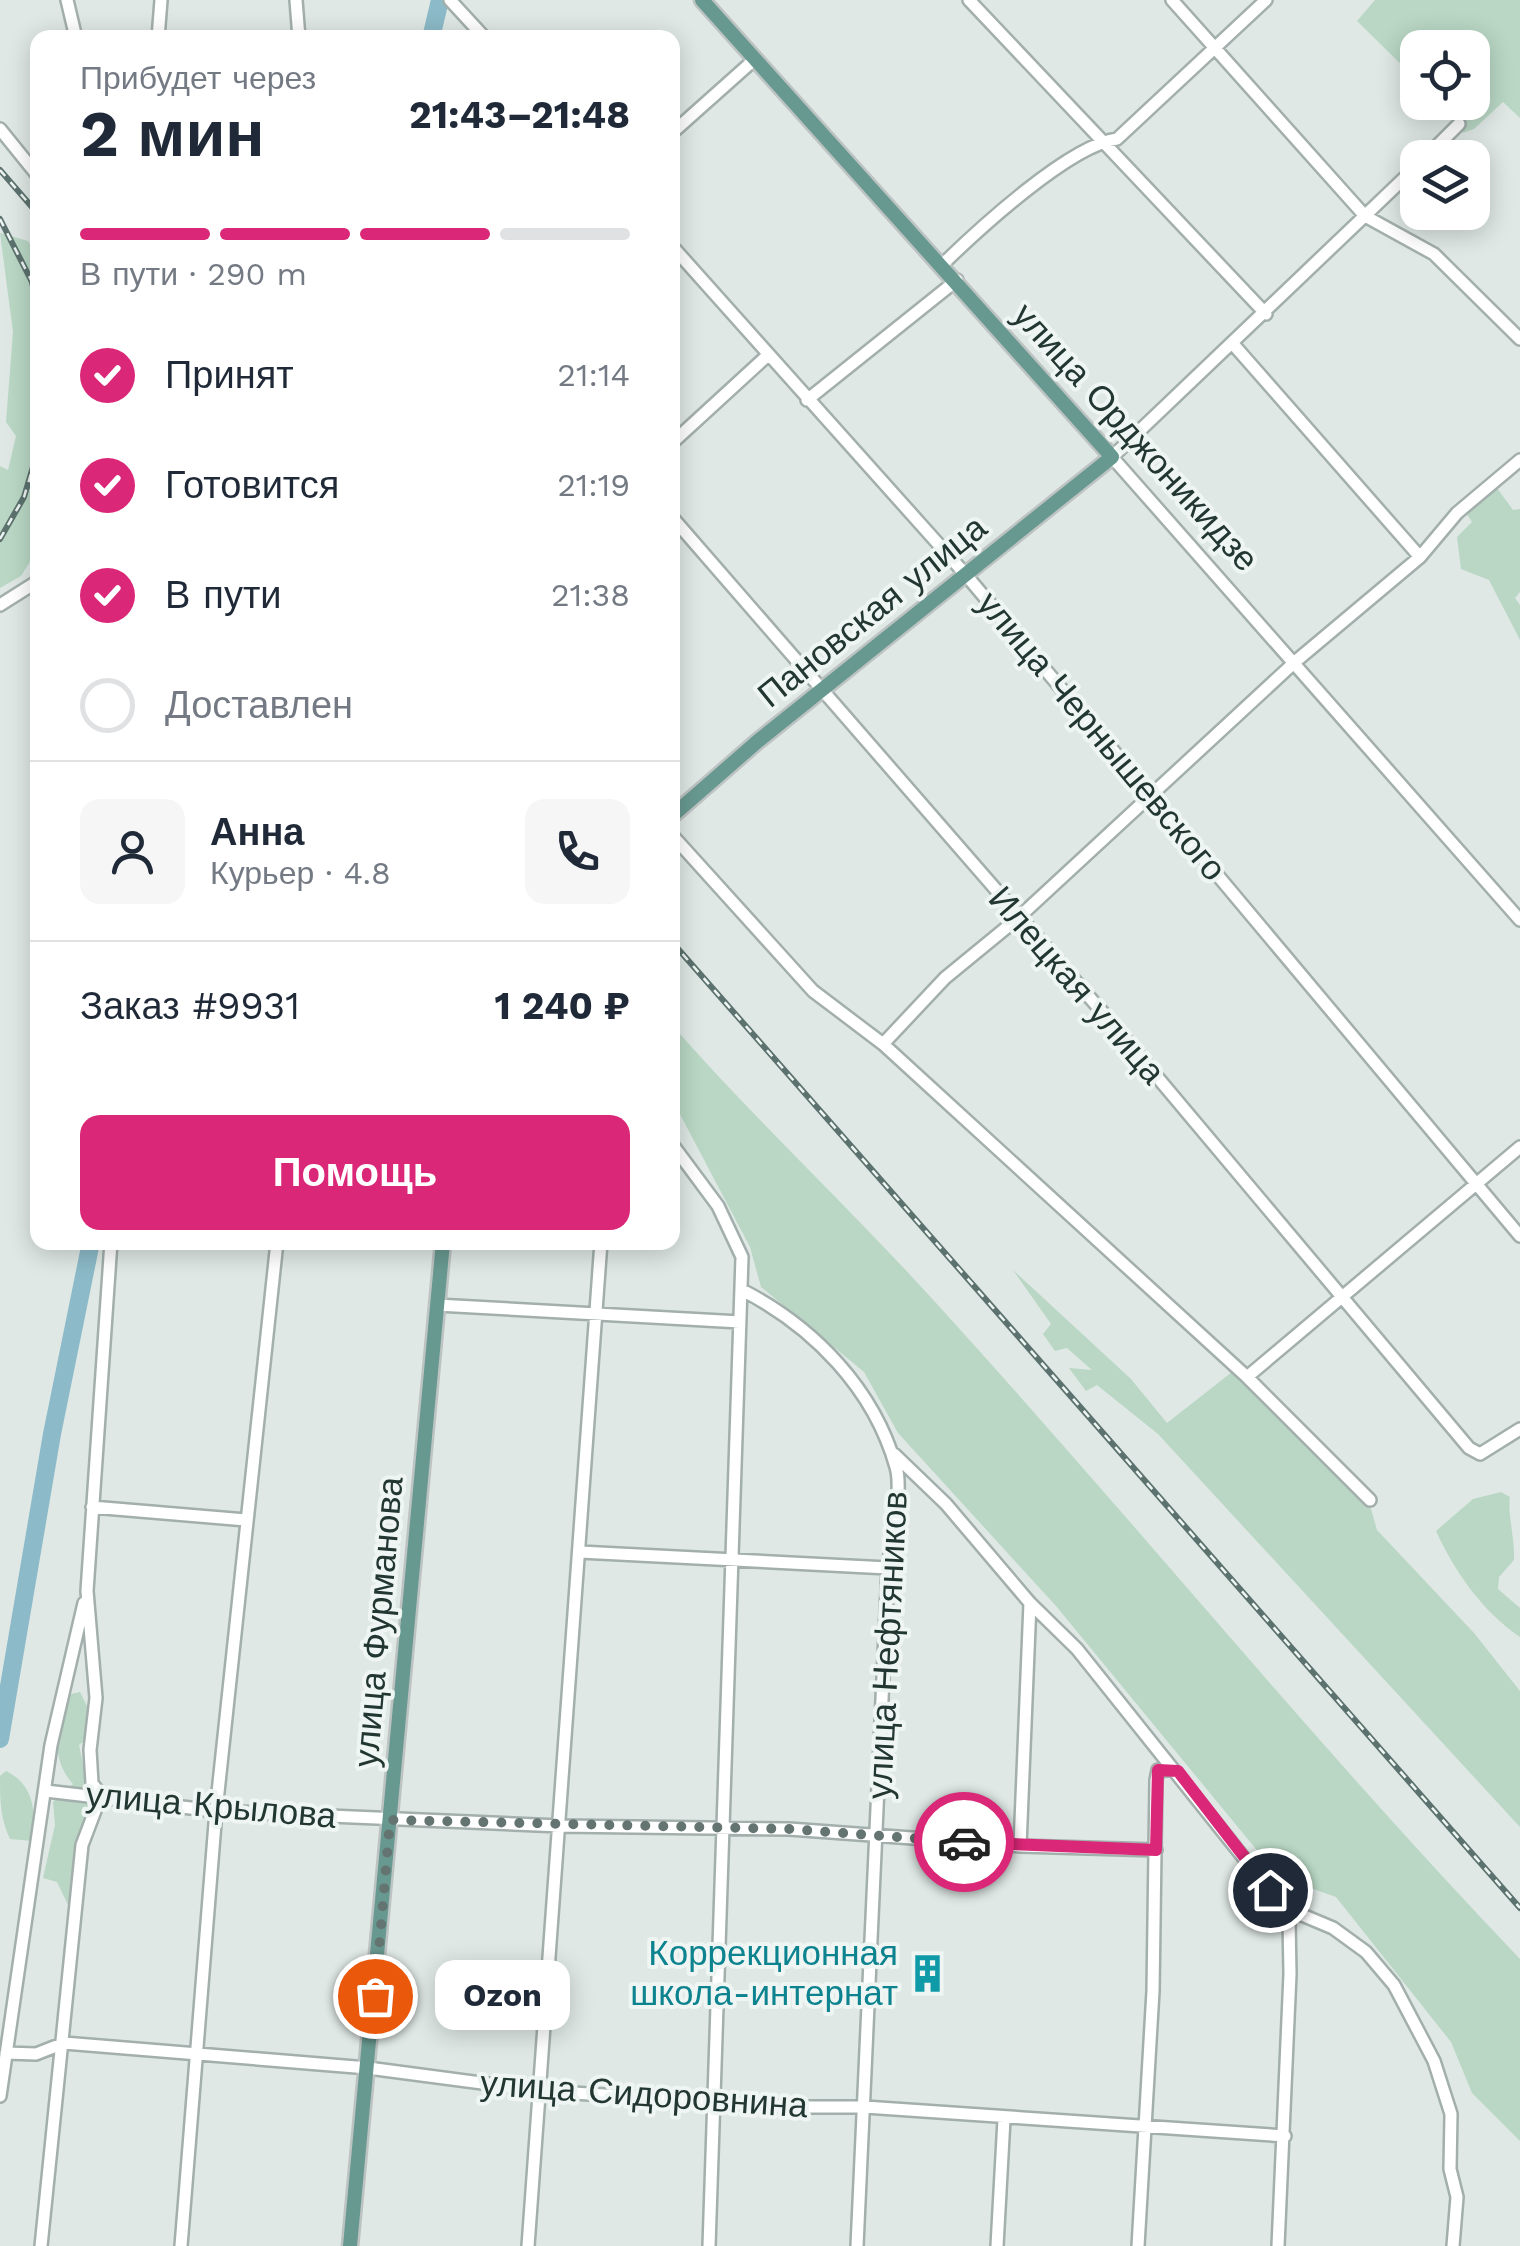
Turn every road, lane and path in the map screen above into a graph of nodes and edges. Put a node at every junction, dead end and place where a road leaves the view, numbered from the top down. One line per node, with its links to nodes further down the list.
1 (67, 0): 9 (street)
2 (161, 0): 10 (street)
3 (296, 0): 11 (street)
4 (702, 0): 14 (main road, улица Орджоникидзе)
5 (969, 0): 19 (street)
6 (1172, 0): 13 (street)
7 (1266, 0): 13 (street)
8 (453, 3): 12 (street)
9 (74, 30)
10 (159, 30)
11 (298, 30)
12 (478, 30)
13 (1214, 47): 19 (street); 22 (street)
14 (755, 58): 16 (street); 24 (main road, улица Орджоникидзе)
15 (1459, 124): 18 (street)
16 (680, 127)
17 (0, 128): 20 (street)
18 (1443, 140)
19 (1098, 141): 24 (street); 26 (street)
20 (30, 166)
21 (1400, 182): 22 (street)
22 (1365, 216): 26 (street); 27 (street)
23 (680, 255): 29 (street, улица Чернышевского)
24 (943, 264): 25 (main road, улица Орджоникидзе)
25 (957, 280): 30 (street); 32 (main road, улица Орджоникидзе)
26 (1266, 314): 28 (street)
27 (1520, 339)
28 (1233, 344): 32 (street); 35 (street)
29 (768, 355): 30 (street, улица Чернышевского); 31 (street)
30 (807, 400): 36 (street, улица Чернышевского)
31 (680, 436)
32 (1112, 457): 36 (main road, Пановская улица); 39 (street, улица Орджоникидзе)
33 (1520, 460): 35 (street)
34 (680, 525): 40 (street, Илецкая улица)
35 (1420, 557): 39 (street)
36 (966, 575): 40 (main road, Пановская улица); 41 (street, улица Чернышевского)
37 (30, 586): 38 (street)
38 (0, 606)
39 (1296, 661): 41 (street); 45 (street, улица Орджоникидзе)
40 (823, 688): 42 (main road, Пановская улица); 44 (street, Илецкая улица)
41 (1151, 792): 44 (street); 49 (street, улица Чернышевского)
42 (680, 809)
43 (680, 845): 46 (street)
44 (1017, 918): 46 (street); 56 (street, Илецкая улица)
45 (1520, 920)
46 (883, 1044): 60 (street)
47 (1520, 1147): 49 (street)
48 (680, 1155): 55 (street)
49 (1478, 1186): 50 (street, улица Чернышевского); 56 (street)
50 (1520, 1236)
51 (110, 1250): 64 (street)
52 (277, 1250): 65 (street)
53 (442, 1250): 57 (main road, улица Фурманова)
54 (601, 1250): 58 (street)
55 (742, 1290): 59 (street); 62 (street, улица Нефтяников)
56 (1344, 1296): 60 (street); 61 (street, Илецкая улица)
57 (437, 1305): 58 (street); 75 (main road, улица Фурманова)
58 (597, 1316): 59 (street); 66 (street)
59 (740, 1322): 67 (street)
60 (1247, 1377): 63 (street)
61 (1520, 1429)
62 (888, 1449): 68 (street, улица Нефтяников); 70 (street)
63 (1370, 1500)
64 (92, 1508): 65 (street); 69 (street)
65 (246, 1520): 74 (street)
66 (580, 1552): 67 (street); 76 (street)
67 (730, 1560): 68 (street); 77 (street)
68 (888, 1568): 78 (street, улица Нефтяников)
69 (87, 1591): 72 (street); 73 (street)
70 (1030, 1602): 71 (street); 79 (street)
71 (1170, 1770): 80 (street); 81 (street)
72 (46, 1791): 73 (street, улица Крылова); 83 (street)
73 (100, 1795): 74 (street, улица Крылова); 82 (street)
74 (216, 1811): 75 (street, улица Крылова); 84 (street)
75 (390, 1820): 76 (street, улица Крылова); 85 (main road, улица Фурманова)
76 (560, 1826): 77 (street, улица Крылова); 86 (street)
77 (721, 1830): 78 (street, улица Крылова); 88 (street)
78 (876, 1835): 79 (street, улица Крылова); 89 (street, улица Нефтяников)
79 (1020, 1846): 80 (street, улица Крылова)
80 (1156, 1850): 91 (street)
81 (1283, 1906): 92 (street); 102 (street)
82 (64, 2043): 83 (street, улица Сидоровнина); 84 (street, улица Сидоровнина); 93 (street)
83 (6, 2053): 87 (street)
84 (197, 2056): 85 (street, улица Сидоровнина); 94 (street)
85 (368, 2068): 86 (street, улица Сидоровнина); 95 (main road, улица Фурманова)
86 (542, 2092): 88 (street, улица Сидоровнина); 96 (street)
87 (0, 2096)
88 (716, 2100): 89 (street, улица Сидоровнина); 97 (street)
89 (864, 2107): 90 (street, улица Сидоровнина); 98 (street, улица Нефтяников)
90 (1004, 2119): 91 (street, улица Сидоровнина); 99 (street)
91 (1142, 2126): 92 (street, улица Сидоровнина); 100 (street)
92 (1284, 2136): 101 (street)
93 (41, 2246)
94 (181, 2246)
95 (350, 2246)
96 (528, 2246)
97 (709, 2246)
98 (857, 2246)
99 (997, 2246)
100 (1138, 2246)
101 (1278, 2246)
102 (1453, 2246)

